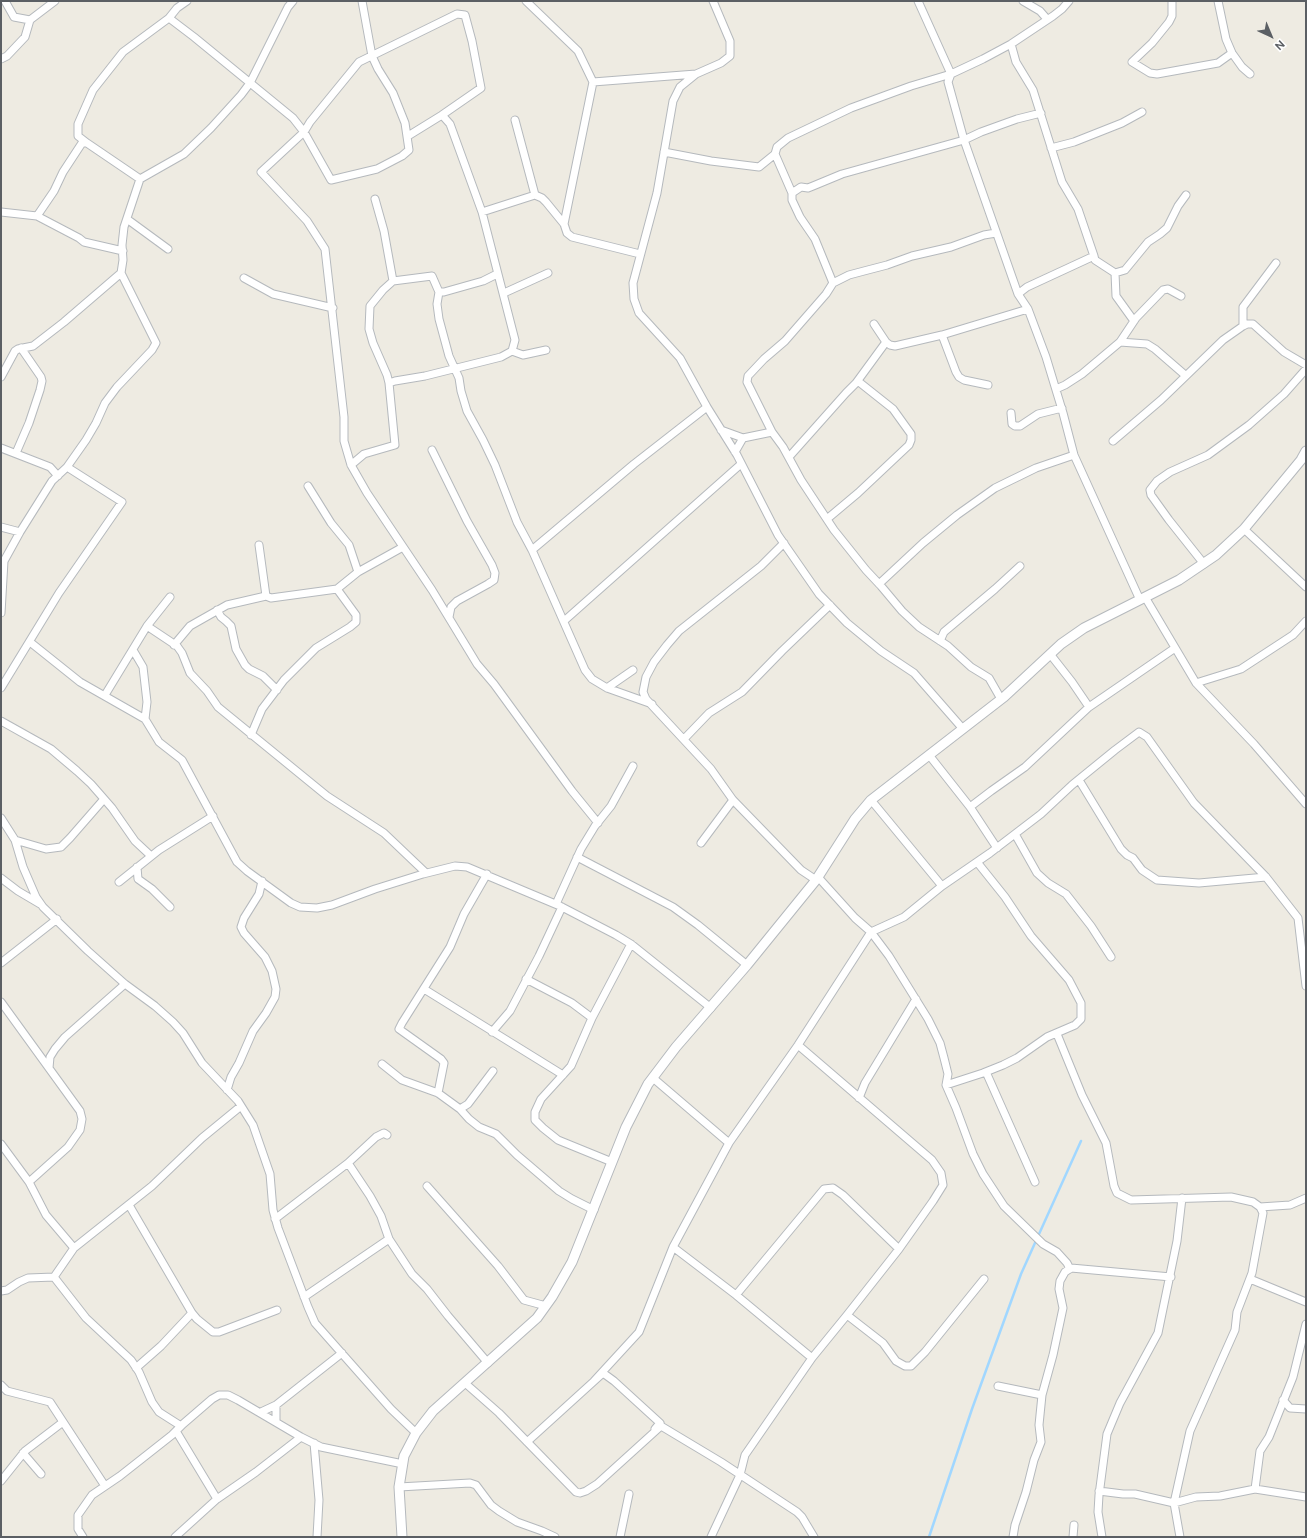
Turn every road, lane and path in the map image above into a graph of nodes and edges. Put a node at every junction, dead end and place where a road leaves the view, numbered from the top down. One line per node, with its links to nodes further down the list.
1 (5, 1): 15 (street)
2 (55, 1): 15 (street)
3 (187, 1): 13 (street)
4 (293, 1): 26 (street)
5 (362, 1): 18 (street)
6 (526, 1): 24 (street)
7 (713, 1): 20 (street)
8 (918, 1): 21 (street)
9 (1023, 1): 14 (street)
10 (1069, 1): 14 (street)
11 (1172, 1): 17 (street)
12 (1218, 1): 17 (street)
13 (168, 18): 26 (street); 34 (street)
14 (1047, 19): 16 (street)
15 (30, 20): 19 (street)
16 (1011, 44): 21 (street); 28 (street)
17 (1232, 53): 22 (street)
18 (372, 56): 29 (street); 31 (street); 32 (street)
19 (1, 59)
20 (696, 74): 24 (street); 36 (street)
21 (951, 74): 23 (street); 25 (street)
22 (1250, 74)
23 (940, 77): 25 (street); 37 (street)
24 (593, 82): 47 (street)
25 (948, 82): 33 (street)
26 (250, 83): 31 (street); 38 (street)
27 (1142, 112): 35 (street)
28 (1040, 113): 33 (street); 35 (street)
29 (442, 115): 32 (street); 44 (street)
30 (515, 120): 40 (street)
31 (304, 132): 32 (street); 65 (street)
32 (408, 136)
33 (964, 140): 39 (street); 48 (street)
34 (87, 143): 38 (street); 45 (street)
35 (1051, 148): 52 (street)
36 (664, 152): 37 (street); 51 (street)
37 (774, 154): 39 (street)
38 (140, 179): 46 (street)
39 (792, 193): 60 (street)
40 (534, 195): 44 (street); 47 (street)
41 (1186, 195): 56 (street)
42 (375, 199): 59 (street)
43 (1, 212): 45 (street)
44 (482, 212): 57 (street)
45 (37, 216): 50 (street)
46 (126, 219): 49 (street); 50 (street)
47 (564, 224): 51 (street)
48 (996, 233): 60 (street); 63 (street)
49 (168, 249)
50 (123, 252): 54 (street)
51 (640, 254): 87 (street)
52 (1094, 256): 56 (street); 63 (street)
53 (1276, 263): 69 (street)
54 (121, 273): 75 (street); 104 (street)
55 (548, 273): 62 (street)
56 (1115, 273): 67 (street)
57 (497, 274): 61 (street); 62 (street)
58 (244, 278): 65 (street)
59 (393, 281): 61 (street); 83 (street)
60 (833, 283): 91 (street)
61 (439, 292): 79 (street)
62 (504, 293): 77 (street)
63 (1018, 294): 66 (street)
64 (1181, 296): 67 (street)
65 (333, 308): 103 (street)
66 (1028, 309): 71 (street); 86 (street)
67 (1134, 321): 70 (street)
68 (874, 324): 72 (street)
69 (1243, 326): 78 (street); 81 (street)
70 (1129, 328): 73 (street); 74 (street)
71 (942, 334): 72 (street); 85 (street)
72 (886, 342): 84 (street)
73 (1120, 342): 74 (street); 86 (street)
74 (1133, 342): 81 (street)
75 (21, 348): 82 (street); 98 (street)
76 (546, 350): 77 (street)
77 (512, 351): 79 (street)
78 (1306, 365)
79 (453, 369): 83 (street); 114 (street)
80 (1306, 369): 115 (street)
81 (1185, 375): 93 (street)
82 (1, 377)
83 (389, 383): 103 (street)
84 (856, 383): 100 (street); 107 (street)
85 (988, 385)
86 (1056, 389): 88 (street)
87 (707, 406): 90 (street); 114 (street)
88 (1062, 408): 89 (street); 99 (street)
89 (1011, 413)
90 (722, 430): 92 (street); 97 (street)
91 (772, 432): 92 (street); 100 (street)
92 (743, 438): 97 (street)
93 (1113, 441)
94 (1, 448): 98 (street)
95 (432, 450): 127 (street)
96 (1306, 451): 101 (street)
97 (735, 452): 102 (street)
98 (16, 453): 105 (street)
99 (1074, 455): 118 (street); 123 (street)
100 (789, 458): 107 (street)
101 (1304, 462): 109 (street)
102 (741, 464): 111 (street); 128 (street)
103 (351, 465): 113 (street)
104 (67, 467): 105 (street); 132 (street)
105 (58, 476): 110 (street)
106 (308, 486): 117 (street)
107 (827, 519): 118 (street)
108 (1, 527): 110 (street)
109 (1244, 529): 115 (street); 119 (street)
110 (20, 532): 126 (street)
111 (784, 543): 124 (street); 144 (street)
112 (259, 545): 121 (street)
113 (403, 547): 117 (street); 127 (street)
114 (532, 550): 128 (street)
115 (1204, 564): 123 (street)
116 (1020, 566): 131 (street)
117 (358, 572): 120 (street)
118 (879, 584): 131 (street)
119 (1306, 587)
120 (337, 589): 121 (street); 141 (street)
121 (266, 596): 125 (street)
122 (170, 597): 130 (street)
123 (1142, 599): 134 (street); 136 (street)
124 (830, 605): 148 (street); 150 (street)
125 (217, 610): 133 (street); 141 (street)
126 (1, 613)
127 (449, 617): 161 (street)
128 (564, 621): 140 (street)
129 (1306, 621): 138 (street)
130 (147, 626): 133 (street); 135 (street)
131 (940, 641): 143 (street)
132 (30, 642): 139 (street); 142 (street)
133 (174, 645): 149 (street)
134 (1175, 648): 138 (street); 145 (street)
135 (133, 650): 142 (street); 146 (street)
136 (1050, 654): 143 (street); 145 (street)
137 (633, 670): 140 (street)
138 (1196, 683): 157 (street)
139 (1, 688)
140 (607, 688): 144 (street)
141 (277, 690): 149 (street)
142 (105, 695): 146 (street)
143 (1001, 699): 148 (street)
144 (652, 704): 150 (street)
145 (1089, 707): 158 (street)
146 (145, 719): 159 (street)
147 (1, 721): 154 (street)
148 (963, 729): 151 (street)
149 (251, 734): 170 (street)
150 (684, 738): 155 (street)
151 (929, 755): 156 (street); 158 (street)
152 (633, 766): 161 (street)
153 (1079, 780): 162 (street); 173 (street); 173 (street)
154 (104, 799): 163 (street); 166 (street)
155 (733, 800): 164 (street); 174 (street)
156 (871, 800): 174 (street); 177 (street)
157 (1306, 804)
158 (970, 807): 165 (street)
159 (213, 816): 166 (street); 175 (street)
160 (1, 818): 163 (street)
161 (598, 823): 167 (street)
162 (1015, 834): 165 (street); 184 (street)
163 (15, 840): 179 (street)
164 (701, 843)
165 (997, 848): 168 (street)
166 (151, 856): 169 (street)
167 (577, 857): 178 (street); 186 (street)
168 (977, 862): 177 (street); 196 (street)
169 (136, 871): 176 (street); 180 (street)
170 (426, 873): 171 (street); 175 (street)
171 (487, 874): 178 (street); 190 (street)
172 (1, 878): 179 (street)
173 (1266, 878): 189 (street)
174 (817, 879): 182 (street); 186 (street)
175 (262, 881): 205 (street)
176 (119, 882)
177 (942, 886): 182 (street)
178 (559, 905): 183 (street); 187 (street)
179 (43, 907): 181 (street)
180 (170, 907)
181 (56, 918): 185 (street); 188 (street)
182 (871, 932): 191 (street); 197 (street)
183 (631, 944): 193 (street); 194 (street)
184 (1111, 957)
185 (1, 963)
186 (747, 965): 193 (street)
187 (526, 979): 194 (street); 195 (street)
188 (126, 984): 199 (street); 205 (street)
189 (1306, 986)
190 (424, 989): 195 (street); 206 (street)
191 (916, 999): 204 (street); 207 (street)
192 (1, 1002): 199 (street)
193 (711, 1008): 203 (street)
194 (592, 1018): 202 (street)
195 (492, 1032): 202 (street)
196 (1057, 1034): 201 (street); 220 (street)
197 (798, 1045): 207 (street); 213 (street)
198 (382, 1064): 206 (street)
199 (49, 1068): 217 (street)
200 (493, 1070): 208 (street)
201 (986, 1072): 204 (street); 218 (street)
202 (563, 1075): 215 (street)
203 (653, 1078): 213 (street); 215 (street)
204 (946, 1085): 230 (street)
205 (227, 1090): 209 (street)
206 (438, 1093): 210 (street)
207 (859, 1098): 229 (street)
208 (468, 1104): 210 (street); 211 (street)
209 (241, 1106): 222 (street); 225 (street)
210 (460, 1109): 211 (street)
211 (465, 1115): 224 (street)
212 (387, 1135): 216 (street)
213 (729, 1143): 227 (street)
214 (1, 1144): 217 (street)
215 (612, 1162): 224 (street)
216 (348, 1163): 225 (street); 226 (street)
217 (29, 1182): 228 (street)
218 (1035, 1182)
219 (427, 1186): 239 (street)
220 (1182, 1198): 223 (street); 232 (street)
221 (1306, 1198): 223 (street)
222 (129, 1205): 228 (street); 241 (street)
223 (1260, 1207): 234 (street)
224 (594, 1210): 239 (street)
225 (275, 1219): 237 (street)
226 (389, 1239): 237 (street); 247 (street)
227 (673, 1247): 236 (street); 249 (street)
228 (74, 1248): 231 (street)
229 (899, 1249): 236 (street); 242 (street)
230 (1070, 1269): 232 (street); 253 (street)
231 (54, 1277): 235 (street); 248 (street)
232 (1171, 1277): 274 (street)
233 (984, 1279): 242 (street)
234 (1250, 1279): 238 (street); 278 (street)
235 (1, 1291)
236 (736, 1296): 246 (street)
237 (304, 1297): 245 (street)
238 (1306, 1302)
239 (546, 1306): 247 (street)
240 (277, 1310): 241 (street)
241 (192, 1313): 248 (street)
242 (847, 1316): 246 (street)
243 (1306, 1324): 244 (street)
244 (1304, 1338): 254 (street)
245 (342, 1353): 255 (street); 261 (street)
246 (812, 1358): 269 (street)
247 (488, 1363): 250 (street)
248 (136, 1368): 260 (street)
249 (594, 1381): 263 (street); 264 (street)
250 (465, 1383): 261 (street); 264 (street)
251 (1, 1385): 258 (street)
252 (998, 1386): 253 (street)
253 (1042, 1395): 288 (street)
254 (1283, 1400): 256 (street); 273 (street)
255 (276, 1406): 257 (street); 259 (street)
256 (1306, 1408)
257 (260, 1412): 259 (street); 260 (street)
258 (63, 1422): 266 (street); 271 (street)
259 (276, 1422): 262 (street)
260 (179, 1429): 271 (street); 277 (street)
261 (416, 1433): 267 (street)
262 (301, 1437): 265 (street); 277 (street)
263 (646, 1440): 264 (street); 269 (street)
264 (527, 1442)
265 (314, 1443): 267 (street); 282 (street)
266 (23, 1453): 268 (street); 270 (street)
267 (403, 1464): 272 (street)
268 (41, 1474)
269 (740, 1475): 286 (street); 287 (street)
270 (1, 1482)
271 (105, 1486): 280 (street)
272 (399, 1487): 283 (street); 284 (street)
273 (1255, 1489): 276 (street); 278 (street)
274 (1099, 1491): 278 (street); 290 (street)
275 (629, 1494): 285 (street)
276 (1306, 1497)
277 (217, 1499): 281 (street)
278 (1174, 1502): 291 (street)
279 (1074, 1525): 289 (street)
280 (83, 1537)
281 (175, 1537)
282 (317, 1537)
283 (402, 1537)
284 (555, 1537)
285 (620, 1537)
286 (711, 1537)
287 (814, 1537)
288 (1012, 1537)
289 (1073, 1537)
290 (1102, 1537)
291 (1180, 1537)

